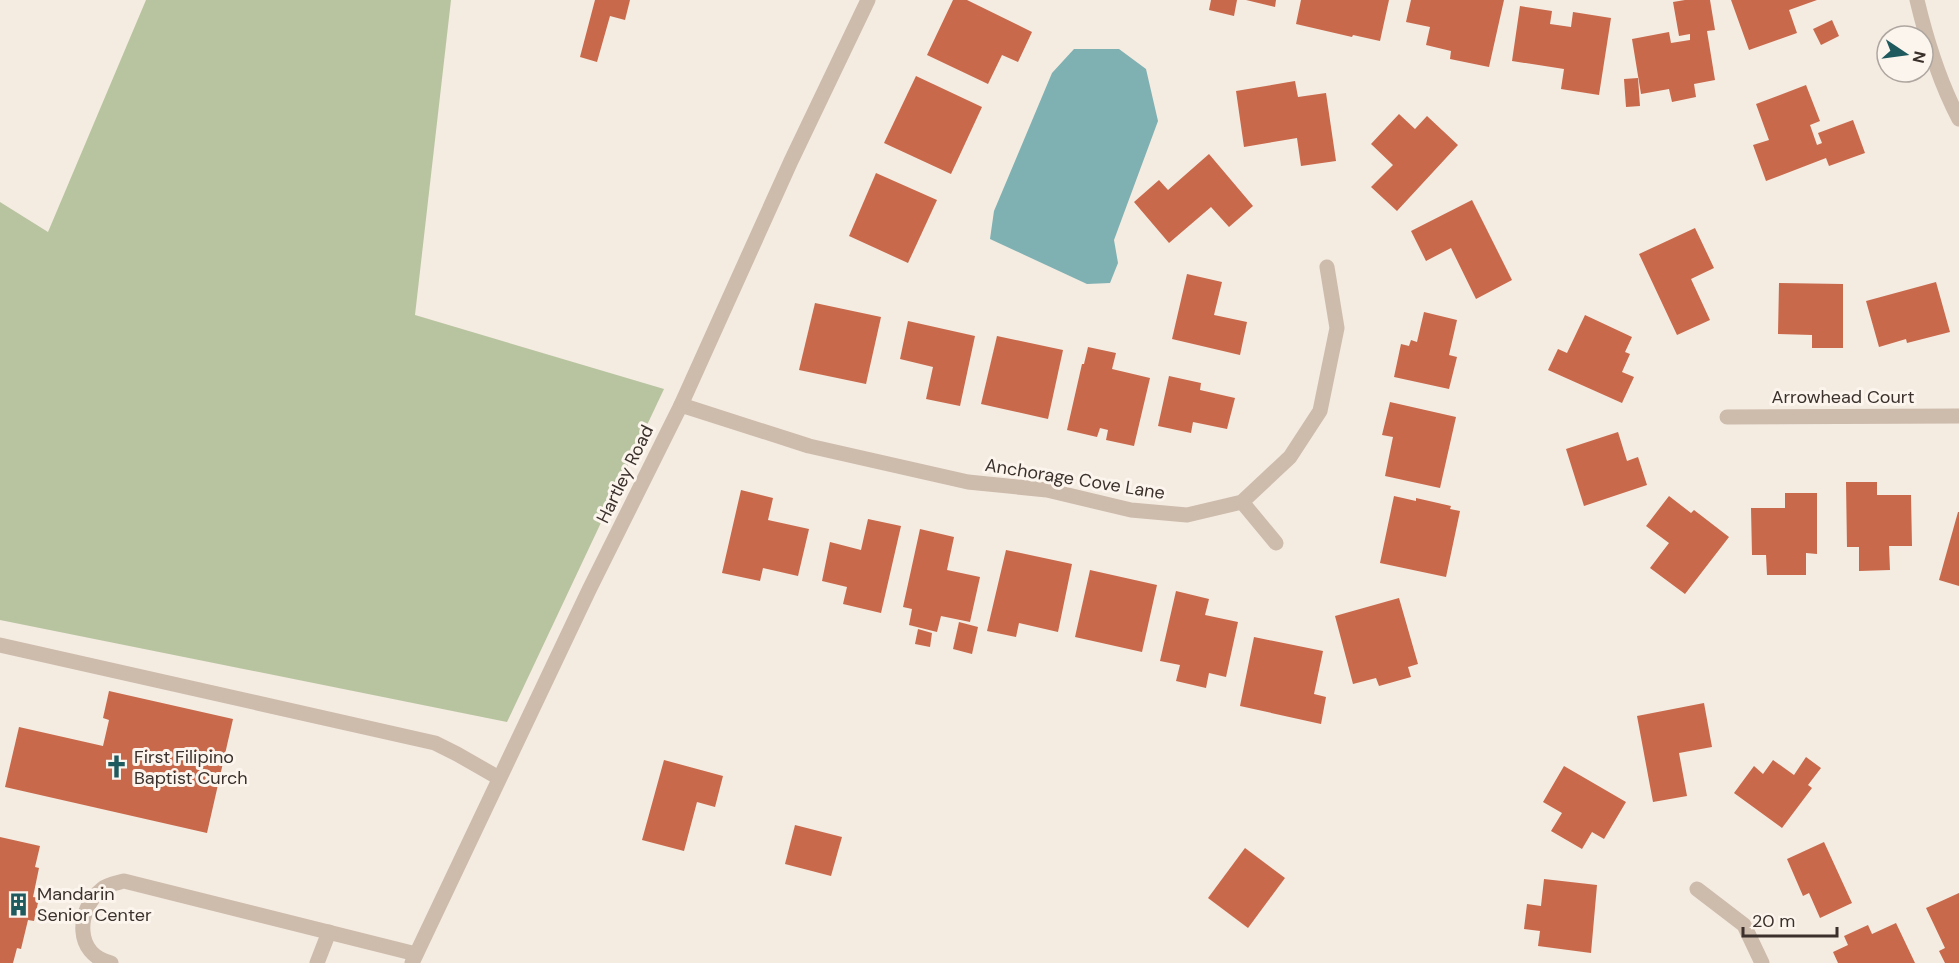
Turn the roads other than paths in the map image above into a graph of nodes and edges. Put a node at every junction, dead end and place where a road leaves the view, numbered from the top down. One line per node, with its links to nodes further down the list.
1 (868, 0): 5 (street, Hartley Road)
2 (1917, 0): 3 (street)
3 (1959, 119)
4 (1327, 267): 8 (street)
5 (681, 405): 8 (street, Anchorage Cove Lane); 11 (street, Hartley Road)
6 (1959, 416): 7 (street, Arrowhead Court)
7 (1727, 417)
8 (1242, 502): 9 (street)
9 (1276, 543)
10 (0, 645): 11 (street)
11 (499, 778): 14 (street, Hartley Road)
12 (1697, 889): 17 (street)
13 (329, 932): 14 (street); 15 (street); 16 (street)
14 (414, 958)
15 (111, 963)
16 (317, 963)
17 (1762, 963)

